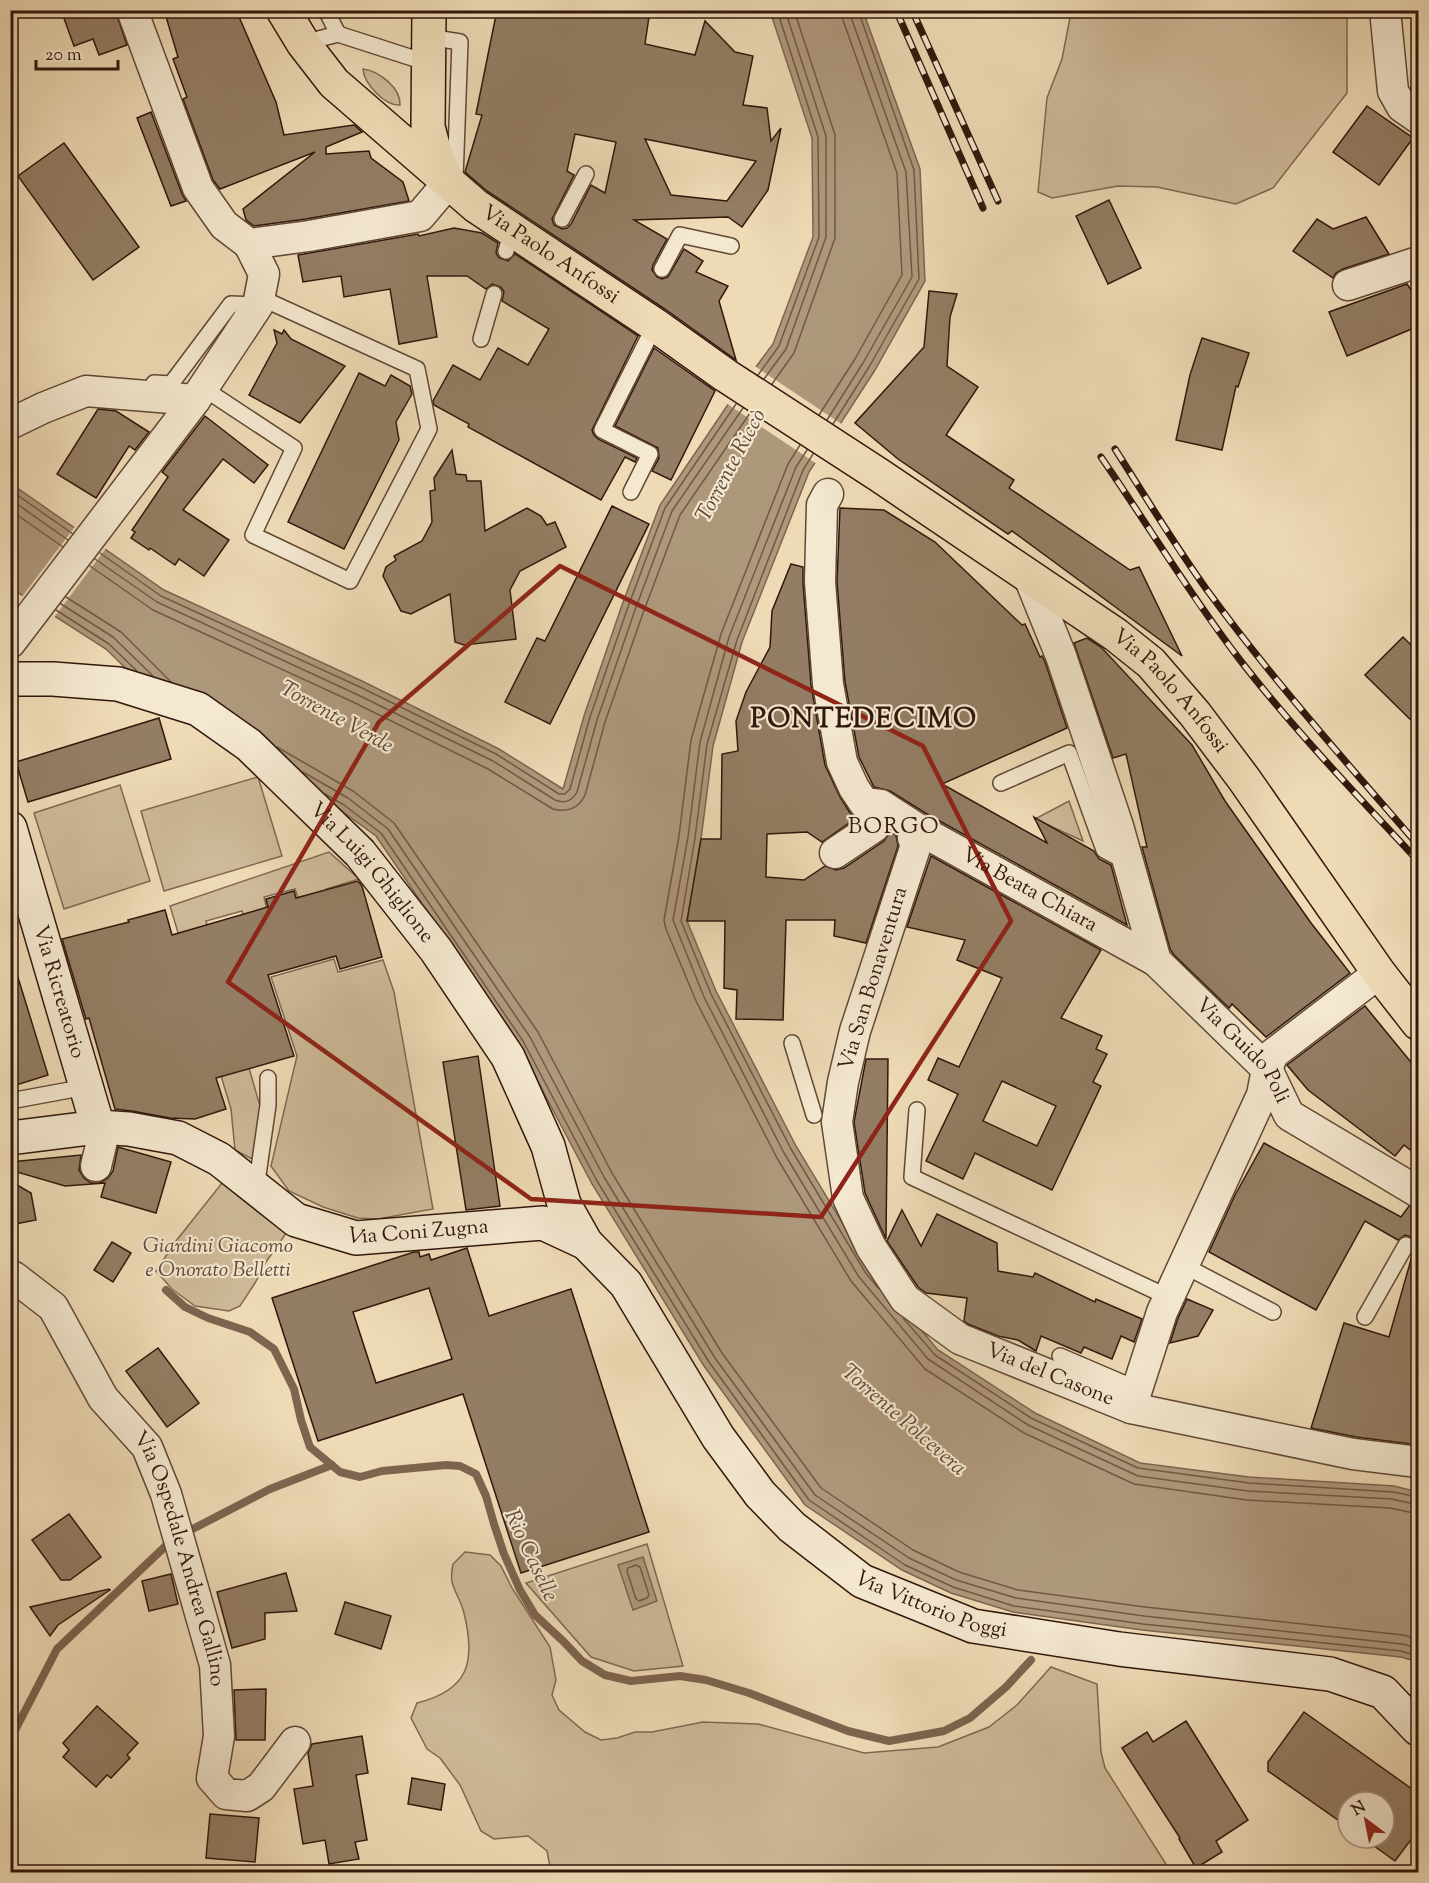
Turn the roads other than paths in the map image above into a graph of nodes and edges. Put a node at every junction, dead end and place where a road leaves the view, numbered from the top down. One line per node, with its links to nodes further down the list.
1 (132, 10): 14 (street)
2 (283, 10): 7 (main road, Via Paolo Anfossi)
3 (326, 10): 5 (lane)
4 (1385, 10): 8 (street)
5 (338, 34): 6 (lane); 7 (lane)
6 (428, 37): 10 (main road); 12 (lane)
7 (303, 43): 9 (main road, Via Paolo Anfossi)
8 (1419, 118)
9 (375, 119): 10 (lane); 12 (main road, Via Paolo Anfossi)
10 (418, 130): 12 (main road)
11 (586, 174): 13 (lane)
12 (451, 185): 14 (street); 21 (main road, Via Paolo Anfossi)
13 (562, 219)
14 (249, 244): 20 (street)
15 (731, 246): 17 (lane)
16 (1419, 262): 18 (street)
17 (662, 269)
18 (1348, 285)
19 (494, 294): 22 (lane)
20 (258, 301): 23 (lane); 24 (street); 24 (lane)
21 (645, 313): 26 (lane); 28 (main road, Via Paolo Anfossi)
22 (481, 339)
23 (112, 381)
24 (199, 394): 25 (street); 29 (street)
25 (10, 424)
26 (631, 492)
27 (828, 494): 37 (street, Via Beata Chiara)
28 (1029, 577): 36 (street, Via Guido Poli); 38 (main road, Via Paolo Anfossi)
29 (10, 644)
30 (10, 679): 52 (street, Via Luigi Ghiglione)
31 (1001, 783): 36 (lane)
32 (874, 827): 35 (street)
33 (10, 828): 43 (street, Via Ricreatorio)
34 (913, 838): 46 (street, Via San Bonaventura)
35 (835, 853)
36 (1128, 863): 37 (street, Via Guido Poli)
37 (1156, 961): 41 (street, Via Guido Poli)
38 (1379, 973): 39 (main road, Via Paolo Anfossi); 41 (street)
39 (1419, 1023)
40 (792, 1043): 46 (lane)
41 (1267, 1069): 51 (street, Via Guido Poli); 54 (street)
42 (268, 1078): 50 (lane)
43 (86, 1087): 44 (lane, Via Ricreatorio); 47 (street, Via Ricreatorio)
44 (10, 1101)
45 (917, 1110): 56 (lane)
46 (826, 1118): 60 (street, Via del Casone)
47 (101, 1127): 48 (street, Via Coni Zugna); 49 (street); 50 (street, Via Coni Zugna)
48 (10, 1138)
49 (96, 1166)
50 (256, 1189): 52 (street, Via Coni Zugna)
51 (1416, 1189)
52 (586, 1244): 62 (street, Via Vittorio Poggi)
53 (1406, 1245): 58 (lane)
54 (1186, 1267): 56 (street); 57 (lane)
55 (10, 1277): 63 (street, Via Ospedale Andrea Gallino)
56 (1168, 1297): 60 (street)
57 (1274, 1312)
58 (1365, 1317)
59 (1060, 1356): 60 (lane)
60 (1130, 1393): 61 (street, Via del Casone)
61 (1419, 1462)
62 (1419, 1729)
63 (295, 1742)

